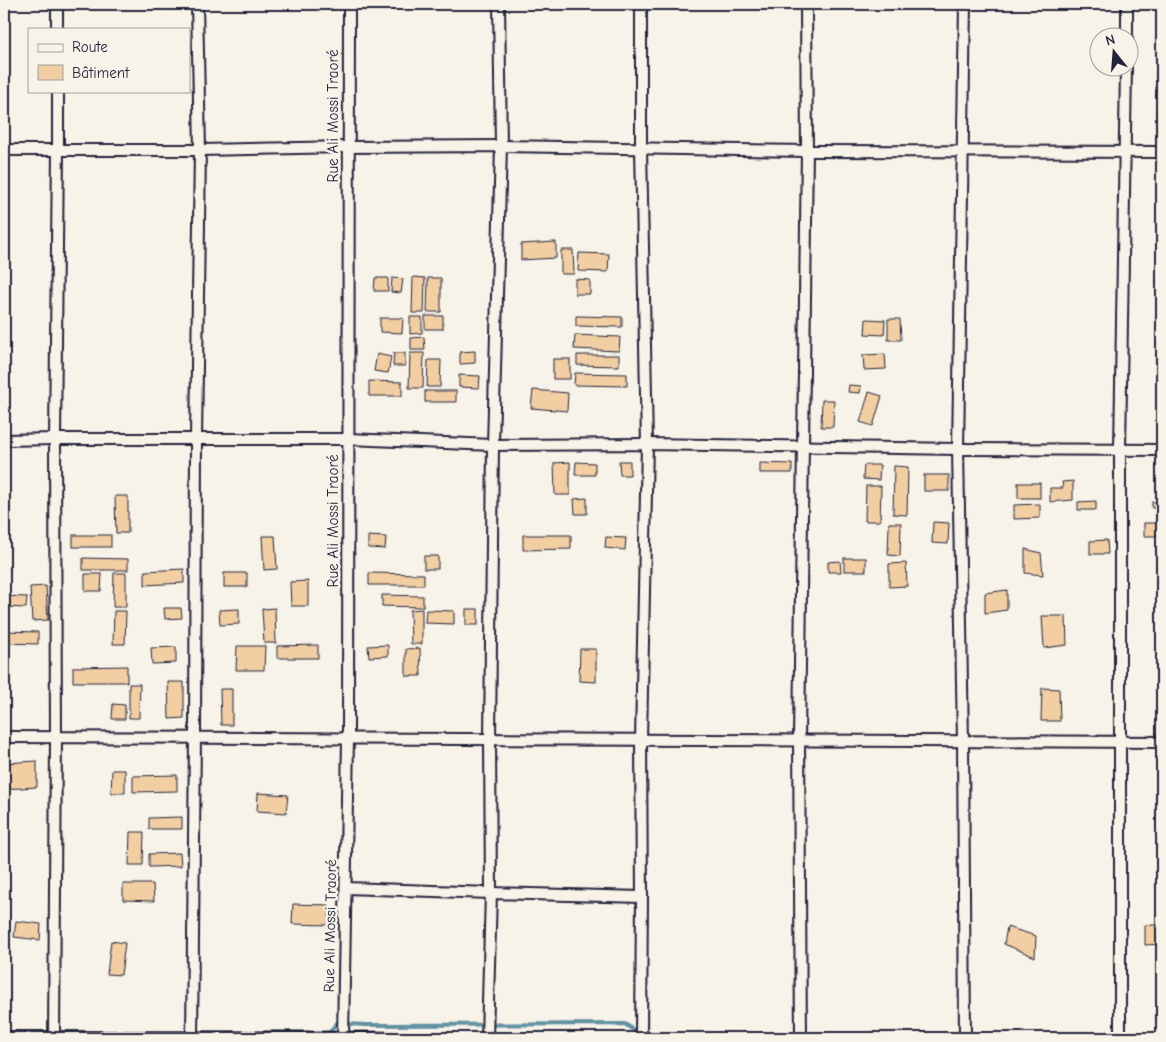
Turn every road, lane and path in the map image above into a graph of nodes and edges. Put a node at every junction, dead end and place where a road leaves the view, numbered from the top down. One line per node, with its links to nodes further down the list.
1 (57, 4): 9 (street)
2 (197, 4): 18 (street)
3 (349, 4): 14 (street, Rue Ali Mossi Traoré)
4 (499, 4): 13 (street)
5 (641, 4): 15 (street)
6 (806, 4): 19 (street)
7 (965, 4): 20 (street)
8 (1127, 4): 10 (street)
9 (57, 28)
10 (1127, 28)
11 (1126, 78): 21 (street)
12 (58, 92): 17 (street)
13 (501, 146): 14 (street); 15 (street); 28 (street)
14 (348, 147): 18 (street); 26 (street, Rue Ali Mossi Traoré)
15 (641, 148): 19 (street); 27 (street)
16 (4, 150): 17 (street)
17 (58, 150): 18 (street); 23 (street)
18 (200, 150): 25 (street)
19 (807, 151): 20 (street); 29 (street)
20 (963, 152): 21 (street); 30 (street)
21 (1124, 152): 22 (street); 31 (street)
22 (1162, 152)
23 (55, 439): 24 (street); 25 (street); 34 (street)
24 (4, 440)
25 (196, 440): 26 (street); 35 (street)
26 (348, 440): 28 (street); 36 (street, Rue Ali Mossi Traoré)
27 (647, 444): 28 (street); 29 (street); 39 (street)
28 (493, 445): 37 (street)
29 (802, 447): 30 (street); 38 (street)
30 (958, 448): 31 (street); 41 (street)
31 (1120, 449): 32 (street); 40 (street)
32 (1162, 450)
33 (4, 737): 34 (street)
34 (56, 738): 35 (street); 47 (street)
35 (195, 738): 36 (street); 48 (street)
36 (348, 738): 37 (street); 43 (street, Rue Ali Mossi Traoré)
37 (490, 739): 39 (street); 44 (street)
38 (798, 739): 39 (street); 41 (street); 53 (street)
39 (641, 740): 45 (street)
40 (1121, 741): 41 (street); 42 (street); 55 (street)
41 (963, 742): 54 (street)
42 (1162, 742)
43 (346, 888): 44 (street); 49 (street, Rue Ali Mossi Traoré)
44 (491, 893): 45 (street); 51 (street)
45 (642, 897): 52 (street)
46 (4, 1036): 47 (street)
47 (54, 1037): 48 (street)
48 (192, 1037): 49 (street)
49 (344, 1038): 50 (street)
50 (432, 1038)
51 (487, 1038)
52 (641, 1038)
53 (801, 1038)
54 (965, 1038)
55 (1120, 1038)

